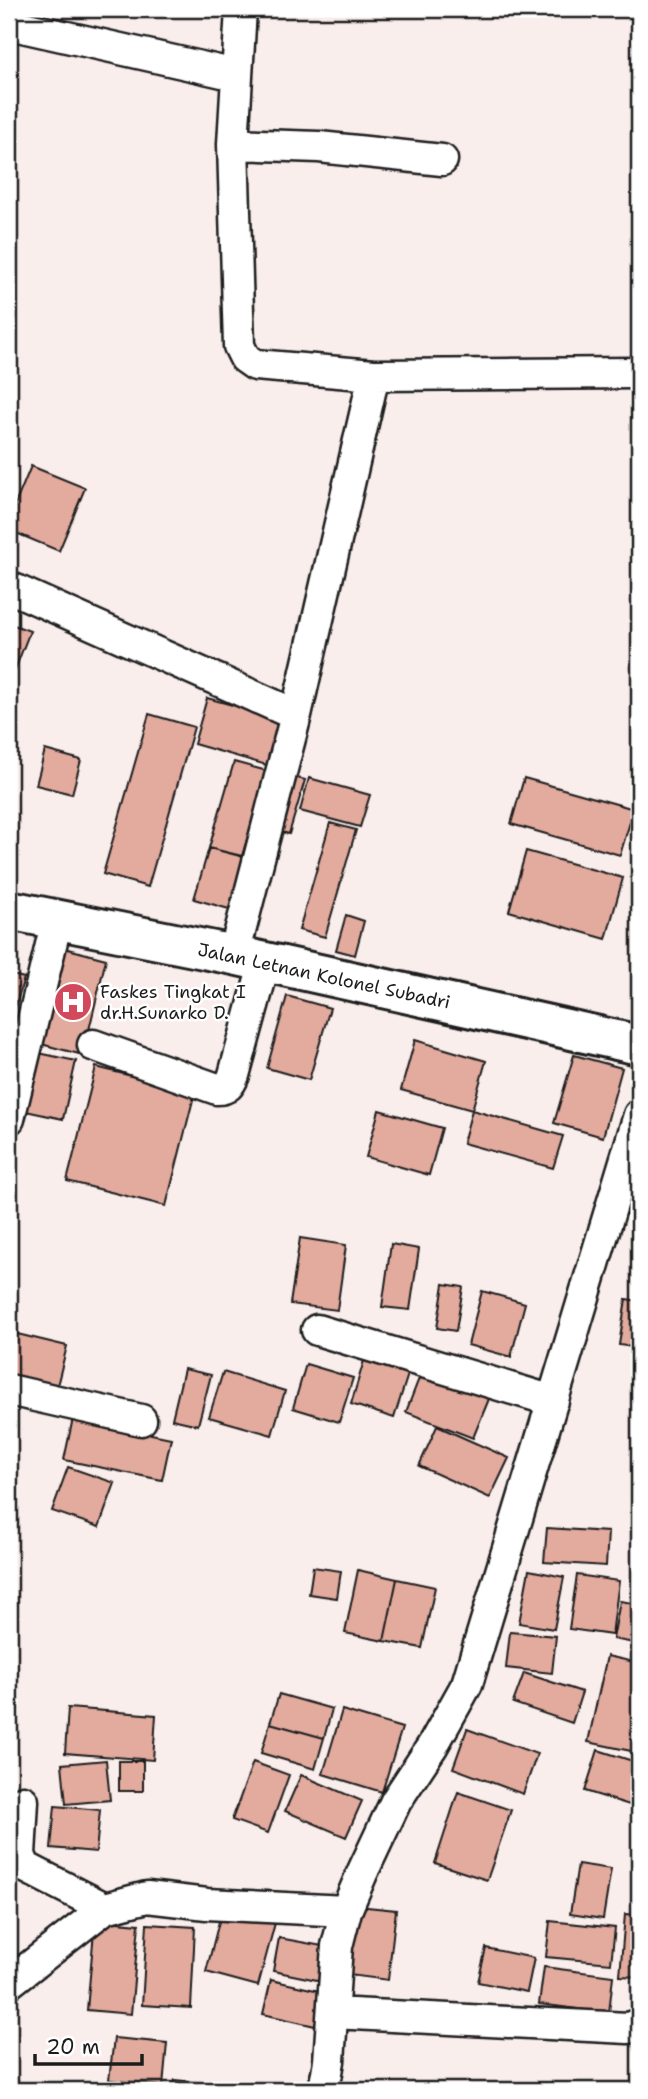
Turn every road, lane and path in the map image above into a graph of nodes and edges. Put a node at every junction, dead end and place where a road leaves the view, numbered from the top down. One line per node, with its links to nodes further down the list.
1 (241, 9): 3 (street)
2 (9, 24): 3 (street)
3 (236, 75): 4 (street)
4 (233, 144): 5 (street); 7 (street)
5 (442, 160)
6 (639, 373): 7 (street)
7 (374, 374): 9 (street)
8 (9, 587): 9 (street)
9 (296, 715): 12 (street)
10 (9, 910): 11 (main road, Jalan Letnan Kolonel Subadri)
11 (57, 920): 12 (main road, Jalan Letnan Kolonel Subadri); 16 (street)
12 (250, 958): 13 (street); 14 (main road, Jalan Letnan Kolonel Subadri)
13 (93, 1045)
14 (639, 1045)
15 (639, 1115): 19 (street)
16 (9, 1119)
17 (317, 1330): 19 (street)
18 (9, 1390): 20 (street)
19 (553, 1401): 23 (street)
20 (142, 1420)
21 (23, 1801): 22 (street)
22 (105, 1908): 23 (street); 24 (street)
23 (346, 1911): 25 (street)
24 (9, 1983)
25 (333, 2013): 26 (street); 27 (street)
26 (639, 2024)
27 (324, 2090)

